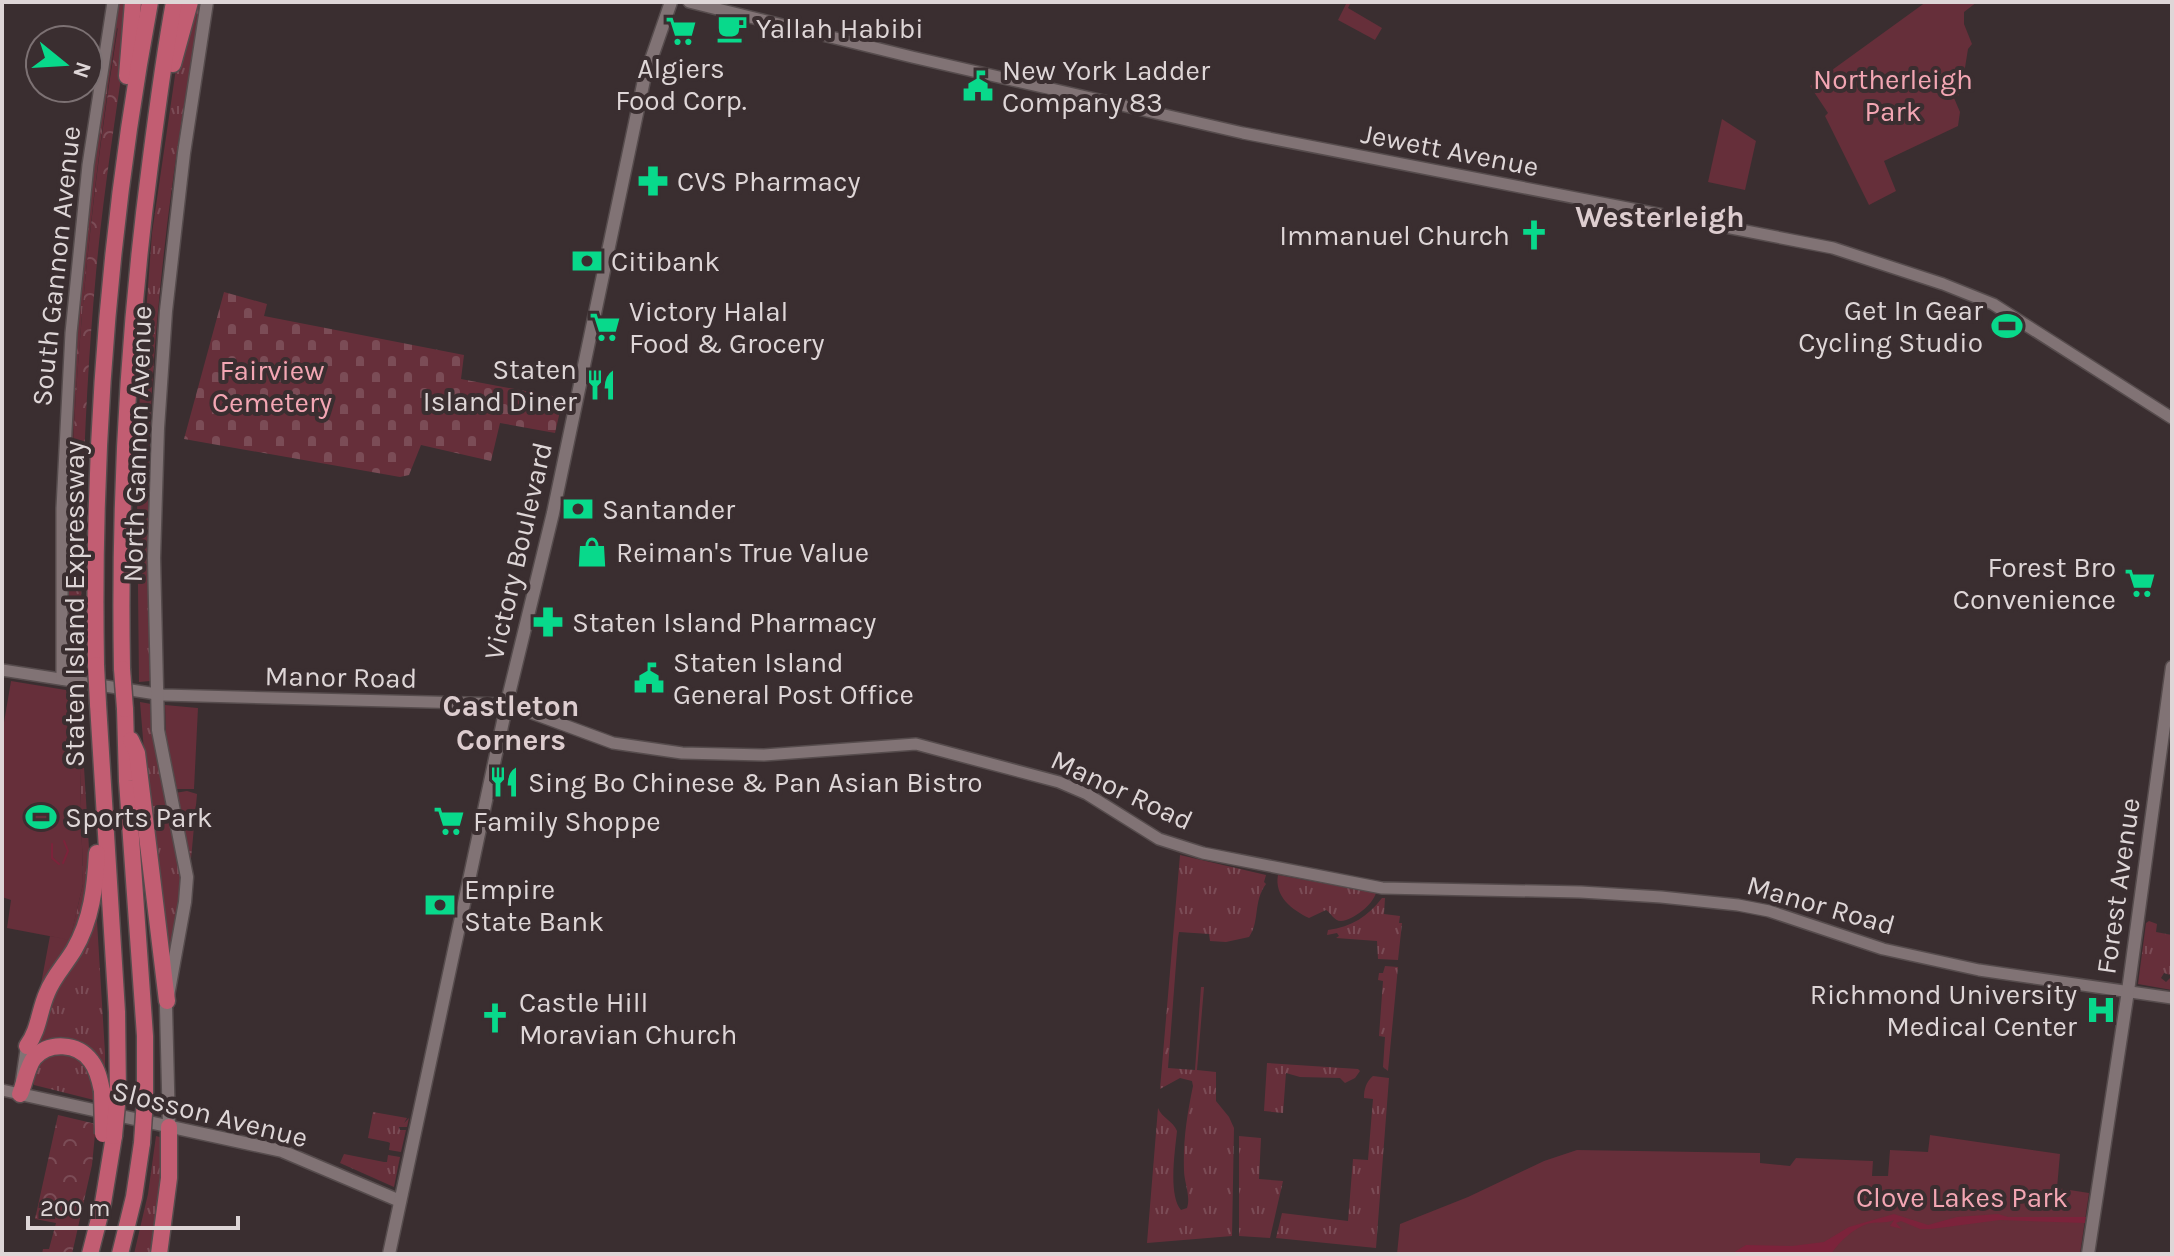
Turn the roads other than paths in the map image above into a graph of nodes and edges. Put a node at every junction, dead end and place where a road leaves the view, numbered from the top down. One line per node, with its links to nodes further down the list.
1 (113, 2): 14 (street, South Gannon Avenue)
2 (133, 2): 9 (highway)
3 (150, 2): 9 (highway, Staten Island Expressway)
4 (174, 2): 10 (highway, Staten Island Expressway)
5 (190, 2): 10 (highway)
6 (207, 2): 15 (main road, North Gannon Avenue)
7 (671, 2): 16 (main road, Victory Boulevard)
8 (689, 2): 11 (street, Jewett Avenue)
9 (127, 139): 18 (highway, Staten Island Expressway, bridge)
10 (150, 163): 17 (highway, Staten Island Expressway, bridge)
11 (2172, 418)
12 (2172, 667): 19 (main road, Forest Avenue)
13 (2, 670): 14 (street, Manor Road)
14 (62, 679): 15 (street, Manor Road)
15 (157, 694): 16 (street, Manor Road); 21 (main road, North Gannon Avenue)
16 (507, 704): 19 (street, Manor Road); 27 (main road, Victory Boulevard)
17 (126, 728): 21 (highway); 29 (highway, Staten Island Expressway, bridge)
18 (101, 783): 22 (highway); 24 (highway, Staten Island Expressway)
19 (2128, 991): 20 (street, Manor Road); 32 (main road, Forest Avenue)
20 (2172, 998)
21 (167, 1001): 26 (main road, North Gannon Avenue)
22 (27, 1046): 25 (main road)
23 (2, 1090): 25 (street, Slosson Avenue)
24 (110, 1093): 25 (highway); 28 (highway, Staten Island Expressway, bridge)
25 (20, 1094): 26 (main road, Slosson Avenue)
26 (169, 1127): 27 (main road, Slosson Avenue); 30 (highway)
27 (400, 1201): 31 (main road, Victory Boulevard)
28 (90, 1254)
29 (120, 1254)
30 (159, 1254)
31 (389, 1254)
32 (2088, 1254)

